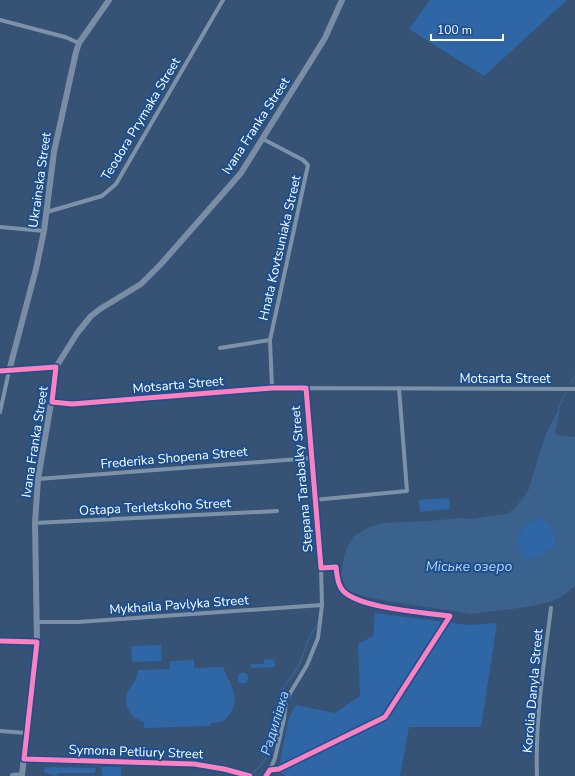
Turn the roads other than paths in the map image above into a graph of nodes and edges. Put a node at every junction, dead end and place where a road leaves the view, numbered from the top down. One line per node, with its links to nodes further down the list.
1 (109, 0): 5 (street, Ukrainska Street)
2 (223, 0): 7 (street, Teodora Prymaka Street)
3 (342, 0): 6 (street, Ivana Franka Street)
4 (0, 20): 5 (street)
5 (79, 44): 7 (street, Ukrainska Street)
6 (263, 139): 10 (street, Hnata Kovtsuniaka Street); 12 (street, Ivana Franka Street)
7 (47, 212): 9 (street, Ukrainska Street)
8 (0, 227): 9 (street)
9 (44, 231): 14 (street, Ukrainska Street)
10 (270, 340): 11 (street); 15 (street, Hnata Kovtsuniaka Street)
11 (220, 348)
12 (56, 367): 14 (street); 19 (street, Ivana Franka Street)
13 (0, 371): 14 (street)
14 (9, 371): 20 (street)
15 (272, 388): 16 (street, Motsarta Street); 19 (street, Motsarta Street)
16 (306, 388): 17 (street, Motsarta Street); 21 (street, Stepana Tarabalky Street)
17 (399, 388): 18 (street, Motsarta Street); 23 (street)
18 (575, 390)
19 (52, 402): 22 (street, Ivana Franka Street)
20 (0, 412)
21 (311, 458): 22 (street, Frederika Shopena Street); 23 (street, Stepana Tarabalky Street)
22 (38, 479): 25 (street, Ivana Franka Street)
23 (314, 500): 26 (street, Stepana Tarabalky Street)
24 (277, 511): 25 (street, Ostapa Terletskoho Street)
25 (35, 523): 28 (street, Ivana Franka Street)
26 (322, 605): 28 (street, Mykhaila Pavlyka Street); 38 (street, Stepana Tarabalky Street)
27 (551, 608): 39 (street, Korolia Danyla Street)
28 (37, 622): 30 (street, Ivana Franka Street)
29 (0, 641): 30 (street)
30 (37, 642): 32 (street, Ivana Franka Street)
31 (0, 731): 32 (street)
32 (26, 733): 33 (street, Ivana Franka Street)
33 (24, 759): 34 (street, Symona Petliury Street); 35 (street, Ivana Franka Street)
34 (238, 774): 36 (street, Symona Petliury Street)
35 (23, 775): 37 (street)
36 (248, 775)
37 (13, 776)
38 (266, 776)
39 (537, 776)

